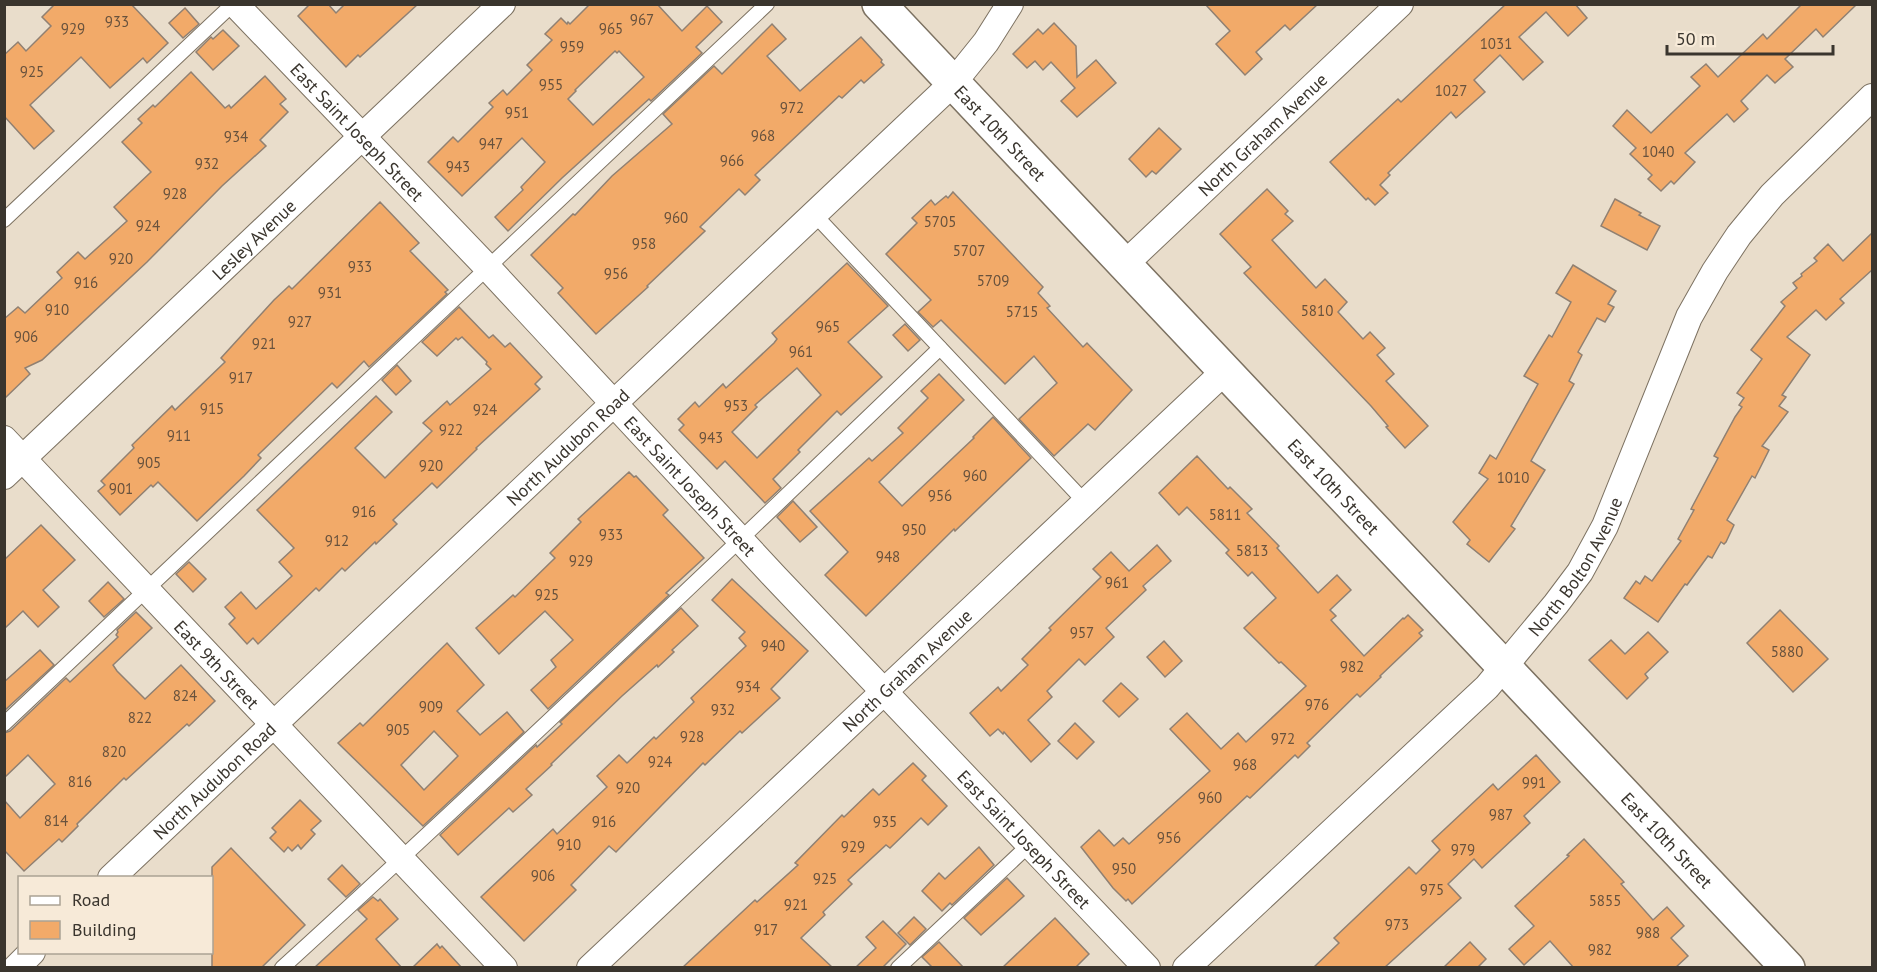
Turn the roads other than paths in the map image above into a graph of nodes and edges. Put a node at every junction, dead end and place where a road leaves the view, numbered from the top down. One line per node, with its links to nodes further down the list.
1 (234, 4): 9 (street, East Saint Joseph Street); 11 (lane)
2 (502, 4): 9 (street, Lesley Avenue)
3 (767, 4): 13 (lane)
4 (879, 4): 7 (main road, East 10th Street)
5 (1010, 4): 7 (street, North Audubon Road)
6 (1400, 4): 12 (street, North Graham Avenue)
7 (953, 83): 10 (street, North Audubon Road); 12 (main road, East 10th Street)
8 (1872, 97): 23 (street, North Bolton Avenue)
9 (360, 137): 13 (street, East Saint Joseph Street); 18 (street, Lesley Avenue)
10 (814, 214): 14 (lane); 16 (street, North Audubon Road)
11 (4, 220)
12 (1125, 264): 15 (main road, East 10th Street)
13 (488, 268): 16 (street, East Saint Joseph Street); 22 (lane)
14 (940, 348): 20 (lane); 21 (lane)
15 (1225, 371): 20 (street, North Graham Avenue); 23 (main road, East 10th Street)
16 (612, 403): 21 (street, East Saint Joseph Street); 26 (street, North Audubon Road)
17 (4, 439): 18 (street, East 9th Street)
18 (23, 459): 19 (street, Lesley Avenue); 22 (street, East 9th Street)
19 (4, 476)
20 (1085, 502): 24 (street, North Graham Avenue)
21 (741, 540): 24 (street, East Saint Joseph Street); 28 (lane)
22 (148, 590): 25 (lane); 26 (street, East 9th Street)
23 (1504, 666): 32 (main road, East 10th Street); 38 (street, North Bolton Avenue)
24 (884, 691): 27 (street, East Saint Joseph Street); 36 (street, North Graham Avenue)
25 (4, 724)
26 (274, 724): 28 (street, East 9th Street); 29 (street, North Audubon Road)
27 (1030, 844): 31 (lane); 37 (street, East Saint Joseph Street)
28 (401, 859): 34 (lane); 35 (street, East 9th Street)
29 (113, 876)
30 (30, 954): 33 (street)
31 (905, 965)
32 (1784, 966)
33 (16, 968)
34 (282, 968)
35 (504, 968)
36 (590, 968)
37 (1147, 968)
38 (1186, 968)

